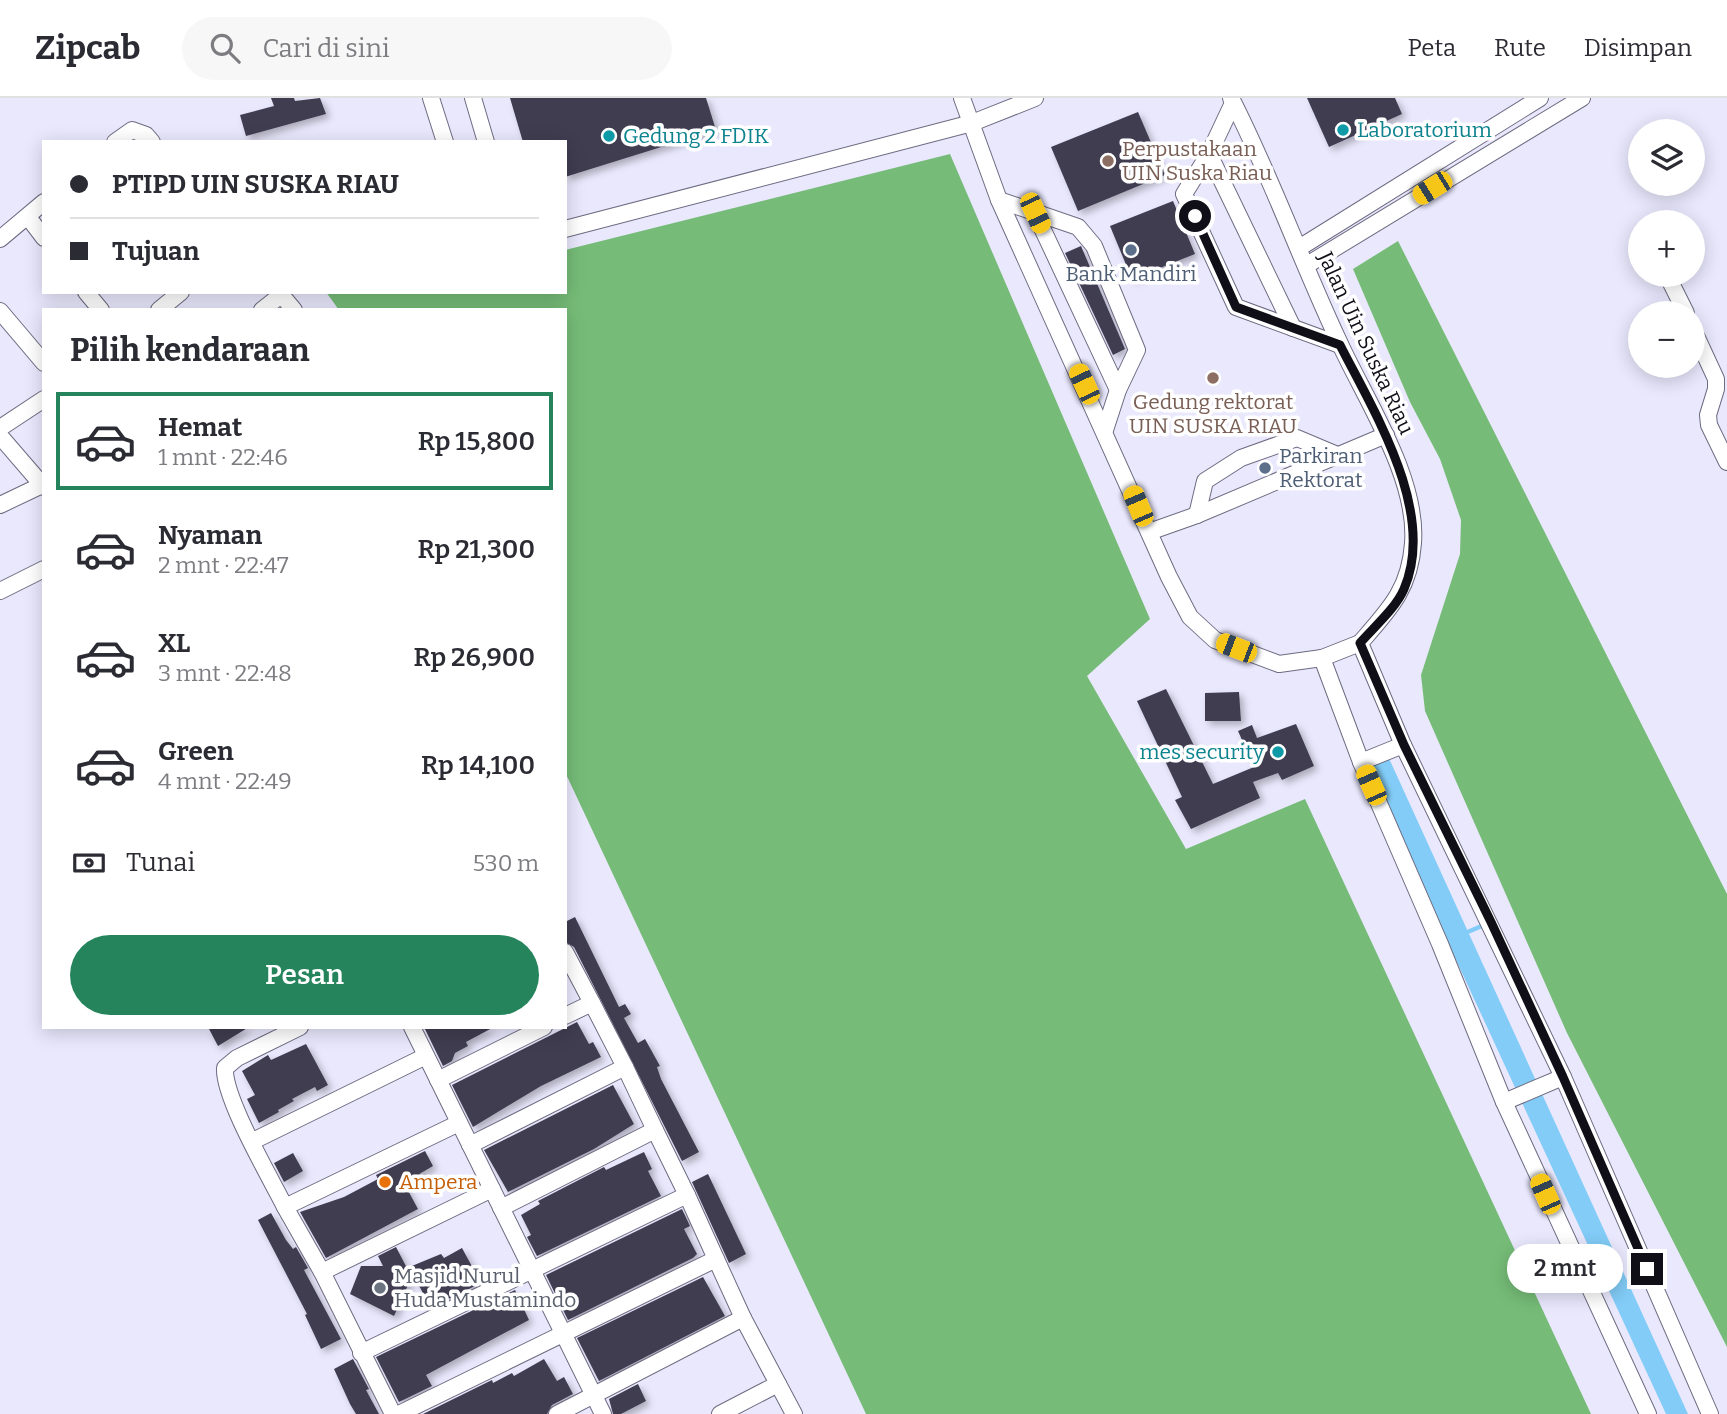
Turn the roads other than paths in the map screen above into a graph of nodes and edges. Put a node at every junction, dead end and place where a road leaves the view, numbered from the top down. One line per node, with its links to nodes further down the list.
1 (431, 98): 11 (street)
2 (473, 98): 12 (street)
3 (962, 98): 8 (street, Jalan Uin Suska Riau)
4 (1035, 98): 8 (street)
5 (1540, 98): 21 (street)
6 (1582, 98): 22 (street)
7 (1232, 100): 13 (street); 21 (street, Jalan Uin Suska Riau)
8 (972, 123): 14 (street, Jalan Uin Suska Riau); 18 (street)
9 (118, 140): 10 (street)
10 (150, 140)
11 (443, 140)
12 (485, 140)
13 (1209, 154): 32 (street); 32 (street)
14 (999, 200): 16 (street); 39 (street, Jalan Uin Suska Riau)
15 (42, 203): 17 (street)
16 (1035, 213): 36 (street); 36 (street)
17 (27, 217): 19 (street); 20 (street)
18 (567, 228)
19 (42, 236)
20 (0, 239)
21 (1299, 248): 22 (street, Jalan Uin Suska Riau)
22 (1307, 265): 33 (street, Jalan Uin Suska Riau)
23 (88, 294): 27 (street)
24 (179, 294): 28 (street)
25 (279, 294): 29 (street)
26 (281, 294): 30 (street)
27 (99, 308)
28 (161, 308)
29 (264, 308)
30 (291, 308)
31 (0, 312): 35 (street)
32 (1293, 328): 33 (street)
33 (1340, 345): 40 (street, Jalan Uin Suska Riau)
34 (1705, 355): 43 (street)
35 (42, 361)
36 (1118, 390): 39 (street)
37 (42, 400): 38 (street)
38 (0, 428)
39 (1105, 430): 48 (street, Jalan Uin Suska Riau)
40 (1386, 435): 42 (street); 51 (street, Jalan Uin Suska Riau)
41 (0, 436): 44 (street)
42 (1335, 454): 47 (street); 47 (street)
43 (1727, 461)
44 (42, 485)
45 (42, 486): 46 (street)
46 (0, 505)
47 (1197, 515): 48 (street)
48 (1149, 532): 52 (street, Jalan Uin Suska Riau)
49 (42, 570): 50 (street)
50 (0, 591)
51 (1360, 643): 52 (street, Jalan Uin Suska Riau); 53 (street)
52 (1322, 658): 54 (street)
53 (1399, 747): 54 (street); 63 (street)
54 (1365, 761): 65 (street)
55 (567, 956): 56 (street)
56 (592, 1003): 57 (street); 62 (street)
57 (567, 1015)
58 (296, 1029): 68 (street)
59 (413, 1029): 61 (street)
60 (540, 1029): 64 (street)
61 (426, 1056): 64 (street); 68 (street)
62 (625, 1067): 67 (street); 69 (street)
63 (1563, 1077): 65 (street); 89 (street)
64 (438, 1080): 66 (street)
65 (1510, 1100): 88 (street)
66 (459, 1123): 69 (street); 72 (street)
67 (655, 1130): 71 (street); 73 (street)
68 (253, 1141): 72 (street)
69 (470, 1146): 70 (street)
70 (492, 1189): 73 (street); 76 (street)
71 (687, 1195): 74 (street); 75 (street)
72 (285, 1207): 76 (street)
73 (501, 1208): 75 (street)
74 (716, 1259): 77 (street); 78 (street)
75 (532, 1269): 78 (street); 79 (street)
76 (322, 1272): 79 (street)
77 (743, 1318): 80 (street); 81 (street)
78 (564, 1334): 81 (street); 83 (street)
79 (361, 1353): 82 (street)
80 (778, 1384): 86 (street); 87 (street)
81 (594, 1395): 84 (street); 85 (street)
82 (393, 1414)
83 (399, 1414)
84 (556, 1414)
85 (603, 1414)
86 (720, 1414)
87 (794, 1414)
88 (1648, 1414)
89 (1710, 1414)

